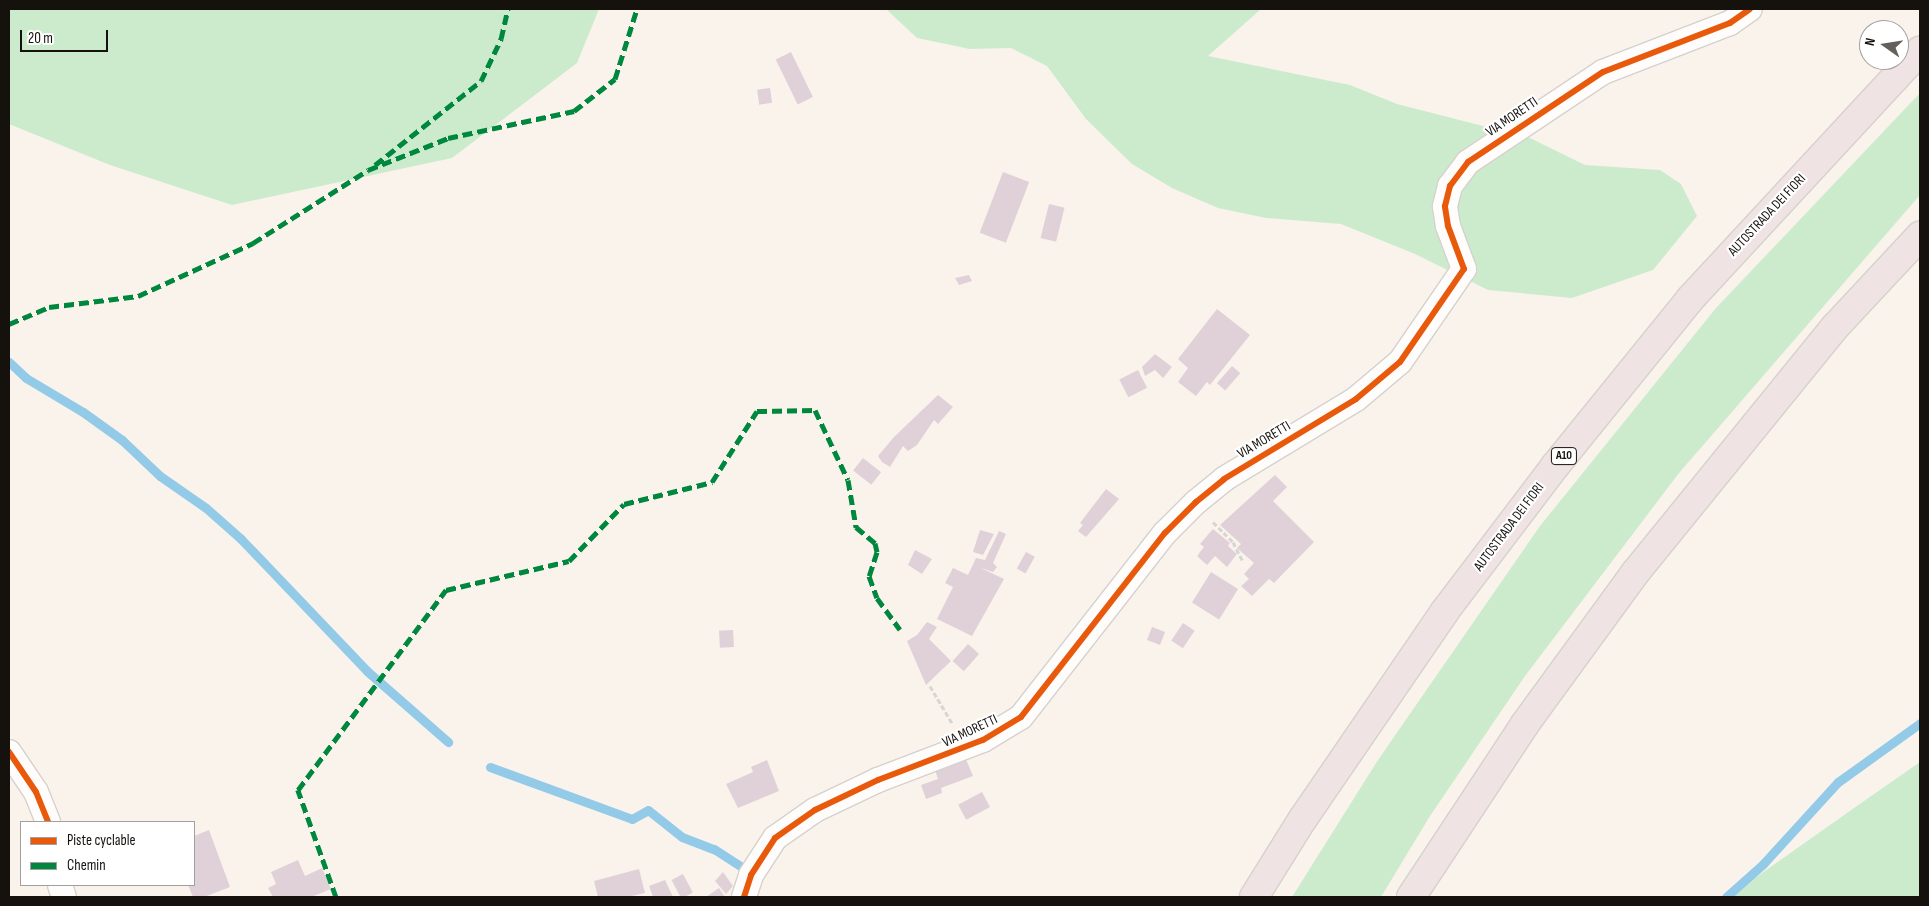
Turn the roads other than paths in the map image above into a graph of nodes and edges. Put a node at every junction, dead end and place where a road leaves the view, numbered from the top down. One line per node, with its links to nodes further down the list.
1 (1750, 9): 6 (street, VIA MORETTI)
2 (1920, 51): 7 (highway, AUTOSTRADA DEI FIORI / A10)
3 (1920, 236): 8 (highway)
4 (9, 752): 5 (street)
5 (48, 821)
6 (744, 897)
7 (1254, 897)
8 (1411, 897)

